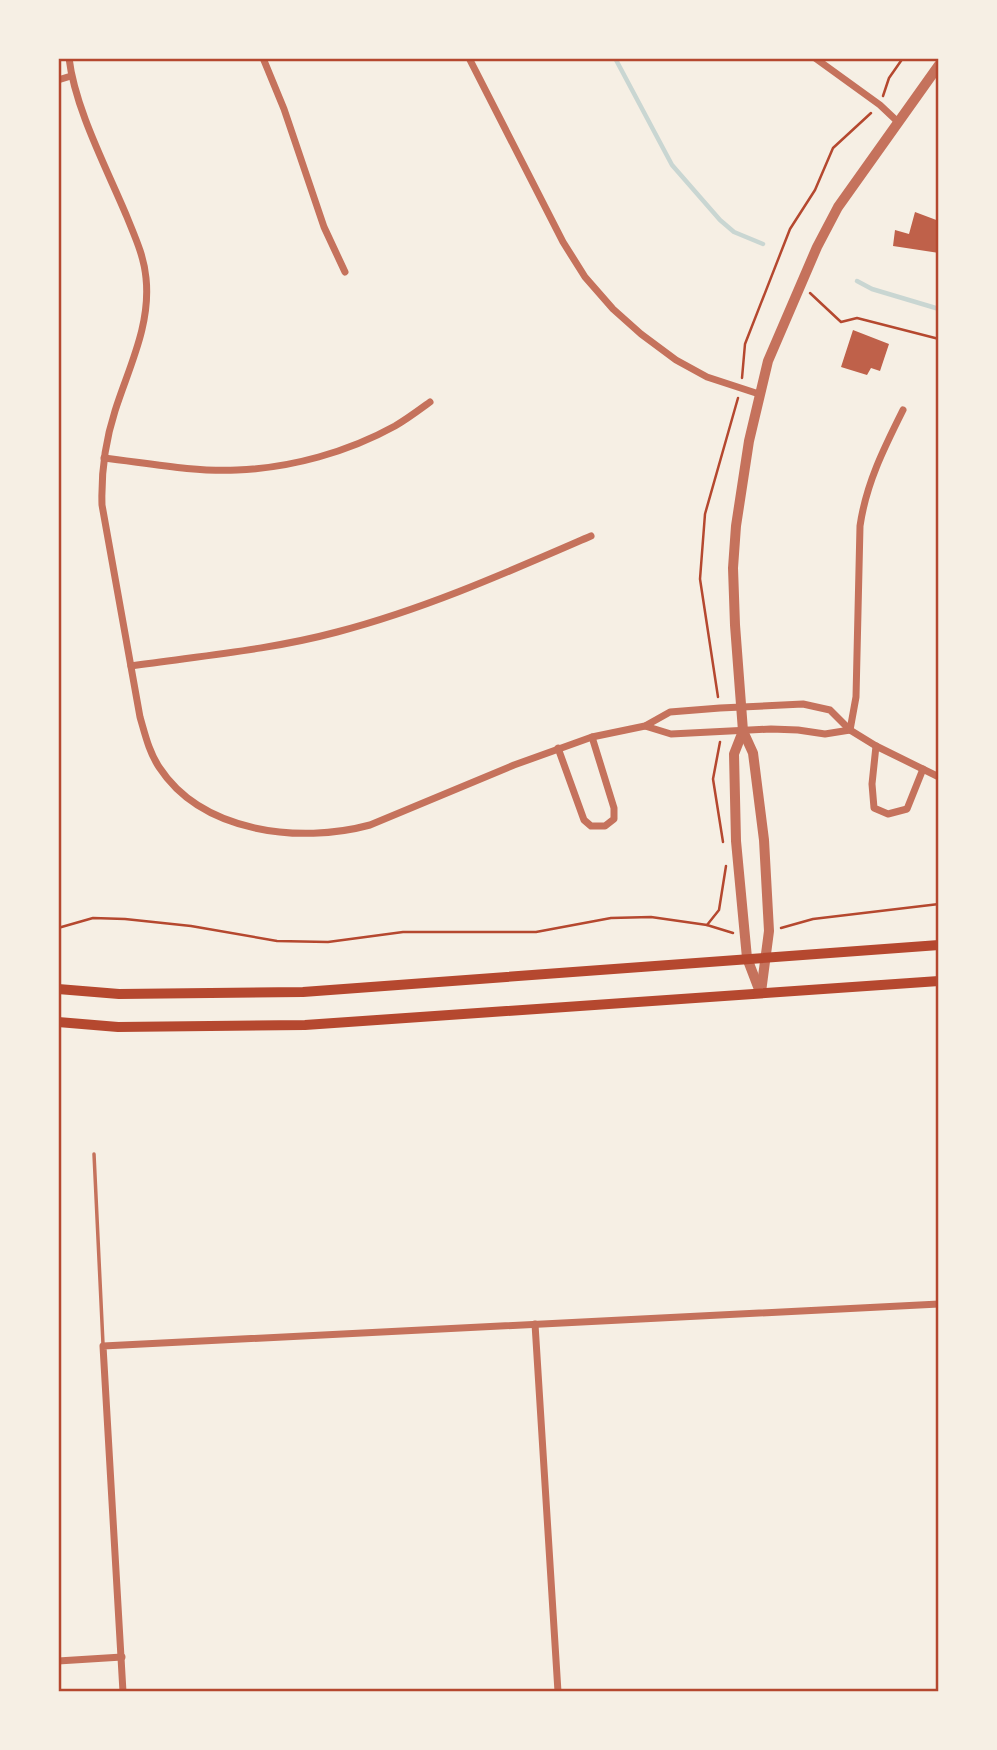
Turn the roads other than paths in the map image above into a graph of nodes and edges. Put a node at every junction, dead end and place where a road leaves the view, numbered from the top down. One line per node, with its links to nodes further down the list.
1 (69, 58): 6 (street)
2 (263, 58): 9 (street)
3 (469, 58): 10 (street)
4 (815, 58): 8 (street)
5 (939, 65): 8 (street)
6 (71, 76): 7 (street); 13 (street)
7 (58, 80)
8 (898, 122): 10 (street)
9 (345, 272)
10 (759, 394): 16 (street)
11 (430, 402): 13 (street)
12 (903, 410): 18 (street)
13 (104, 458): 15 (street)
14 (591, 536): 15 (street)
15 (131, 666): 22 (street)
16 (741, 707): 17 (street); 18 (street); 19 (street)
17 (645, 726): 19 (street); 20 (street)
18 (850, 730): 19 (street); 21 (street)
19 (743, 732): 26 (street); 27 (street)
20 (592, 737): 22 (street); 22 (street)
21 (876, 746): 23 (street); 23 (street)
22 (558, 748)
23 (923, 769): 24 (street)
24 (939, 777)
25 (939, 945): 26 (main road)
26 (766, 957): 27 (main road); 30 (street)
27 (747, 958): 29 (main road); 30 (street)
28 (939, 981): 30 (main road)
29 (58, 989)
30 (761, 992): 31 (main road)
31 (58, 1022)
32 (94, 1154): 35 (lane)
33 (939, 1304): 34 (street)
34 (535, 1324): 35 (street); 39 (street)
35 (103, 1346): 36 (street)
36 (122, 1657): 37 (street); 38 (street)
37 (58, 1661)
38 (123, 1692)
39 (558, 1692)

